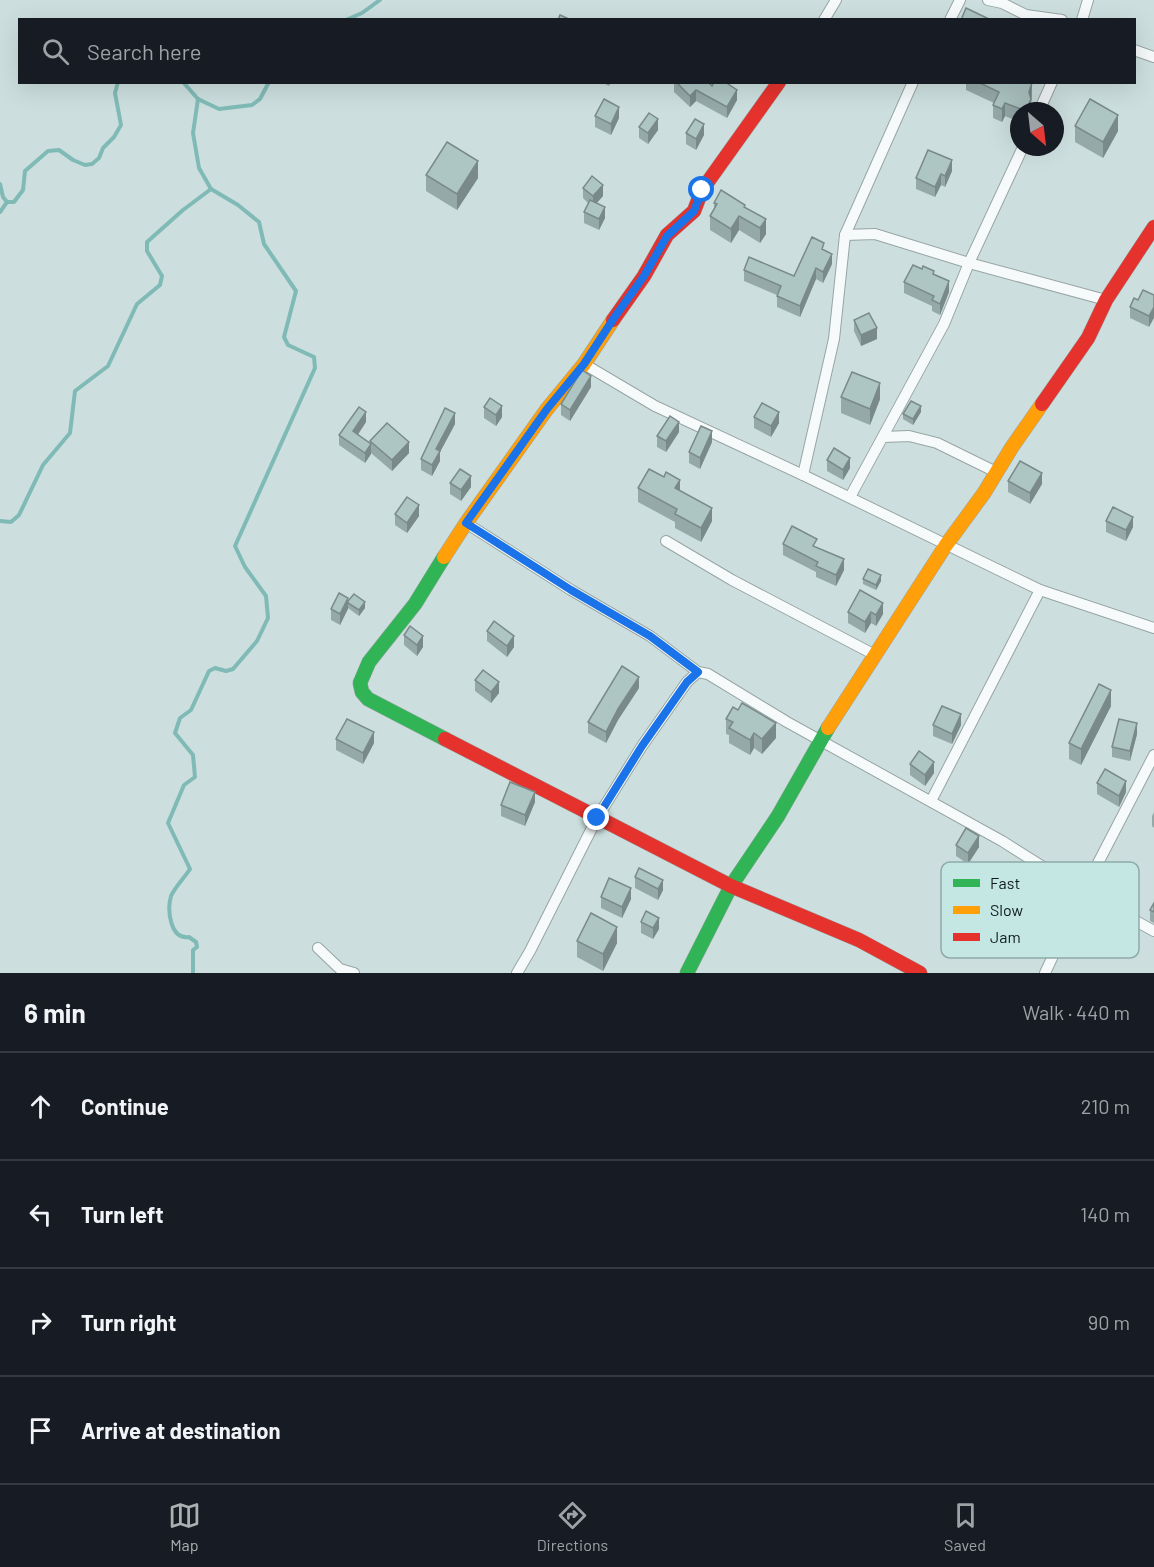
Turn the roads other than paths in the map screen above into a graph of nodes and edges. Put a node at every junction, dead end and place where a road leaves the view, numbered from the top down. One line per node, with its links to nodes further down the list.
1 (836, 0): 5 (street)
2 (960, 0): 6 (street)
3 (988, 0): 7 (street)
4 (1088, 0): 8 (street)
5 (825, 18)
6 (951, 18)
7 (1048, 18)
8 (1083, 18)
9 (1136, 51): 10 (street)
10 (1154, 57)
11 (778, 84): 20 (street)
12 (912, 84): 17 (street)
13 (1051, 84): 14 (street)
14 (1043, 102)
15 (1019, 156): 18 (street)
16 (1154, 228): 19 (street)
17 (845, 235): 18 (street); 23 (street)
18 (969, 263): 19 (street); 21 (street)
19 (1106, 300): 22 (street)
20 (584, 364): 23 (street); 25 (street)
21 (883, 437): 22 (street); 24 (street)
22 (996, 472): 27 (street)
23 (803, 474): 24 (street)
24 (850, 497): 27 (street)
25 (466, 523): 31 (street); 35 (street)
26 (666, 541): 30 (street)
27 (946, 545): 28 (street); 30 (street)
28 (1040, 590): 29 (street); 34 (street)
29 (1154, 628)
30 (875, 655): 32 (street)
31 (698, 672): 32 (street); 35 (street)
32 (820, 740): 34 (street); 38 (street)
33 (1154, 755): 37 (street)
34 (931, 801): 36 (street)
35 (597, 818): 38 (street); 44 (street)
36 (1035, 862)
37 (1099, 862)
38 (731, 886): 45 (street); 46 (street)
39 (1139, 923): 40 (street)
40 (1154, 931)
41 (318, 948): 43 (street)
42 (1052, 958): 47 (street)
43 (354, 973)
44 (517, 973)
45 (687, 973)
46 (920, 973)
47 (1045, 973)

